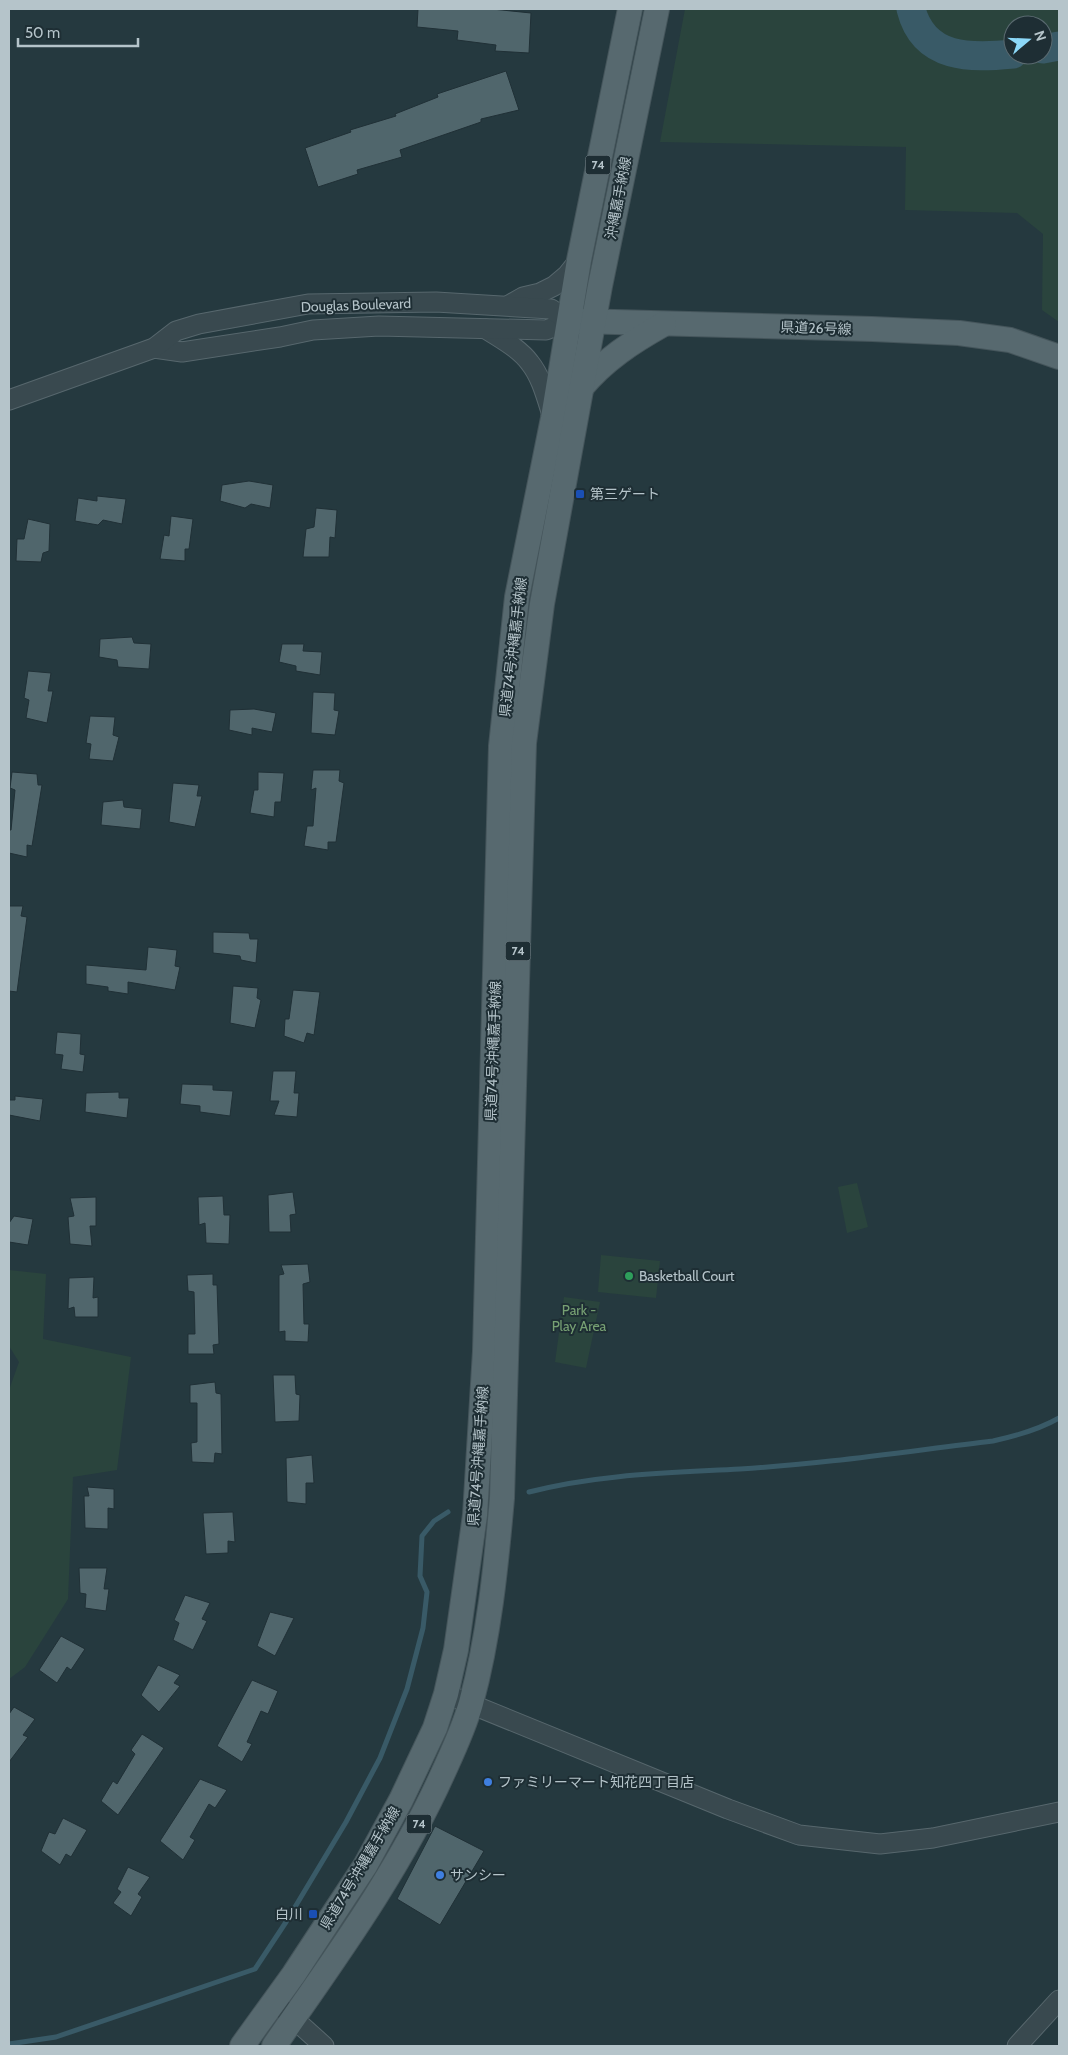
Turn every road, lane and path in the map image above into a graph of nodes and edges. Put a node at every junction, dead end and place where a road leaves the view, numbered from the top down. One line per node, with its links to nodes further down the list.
1 (630, 9): 3 (main road, 県道74号沖縄嘉手納線 / 74)
2 (657, 9): 6 (main road, 沖縄嘉手納線 / 74)
3 (579, 260): 4 (street); 5 (main road, 県道74号沖縄嘉手納線 / 74)
4 (506, 307): 5 (street, Douglas Boulevard); 9 (street, Douglas Boulevard)
5 (569, 321): 6 (main road, 県道26号線); 8 (street, Douglas Boulevard); 13 (main road, 県道74号沖縄嘉手納線 / 74)
6 (593, 322): 7 (main road, 県道26号線); 11 (main road, 県道74号沖縄嘉手納線 / 74)
7 (666, 324): 10 (main road, 県道26号線); 11 (main road)
8 (486, 329): 9 (street, Douglas Boulevard); 13 (street)
9 (149, 350): 12 (street, Douglas Boulevard)
10 (1059, 357)
11 (581, 388): 15 (main road, 県道74号沖縄嘉手納線 / 74)
12 (9, 400)
13 (553, 418): 14 (main road, 県道74号沖縄嘉手納線 / 74)
14 (446, 1694): 15 (street); 18 (main road, 県道74号沖縄嘉手納線 / 74)
15 (470, 1704): 16 (street); 19 (main road, 県道74号沖縄嘉手納線 / 74)
16 (1059, 1812)
17 (1059, 2000): 23 (street)
18 (274, 2001): 19 (street); 20 (main road, 県道74号沖縄嘉手納線 / 74)
19 (294, 2018): 21 (main road, 県道74号沖縄嘉手納線 / 74); 22 (street)
20 (242, 2046)
21 (274, 2046)
22 (324, 2046)
23 (1017, 2046)

